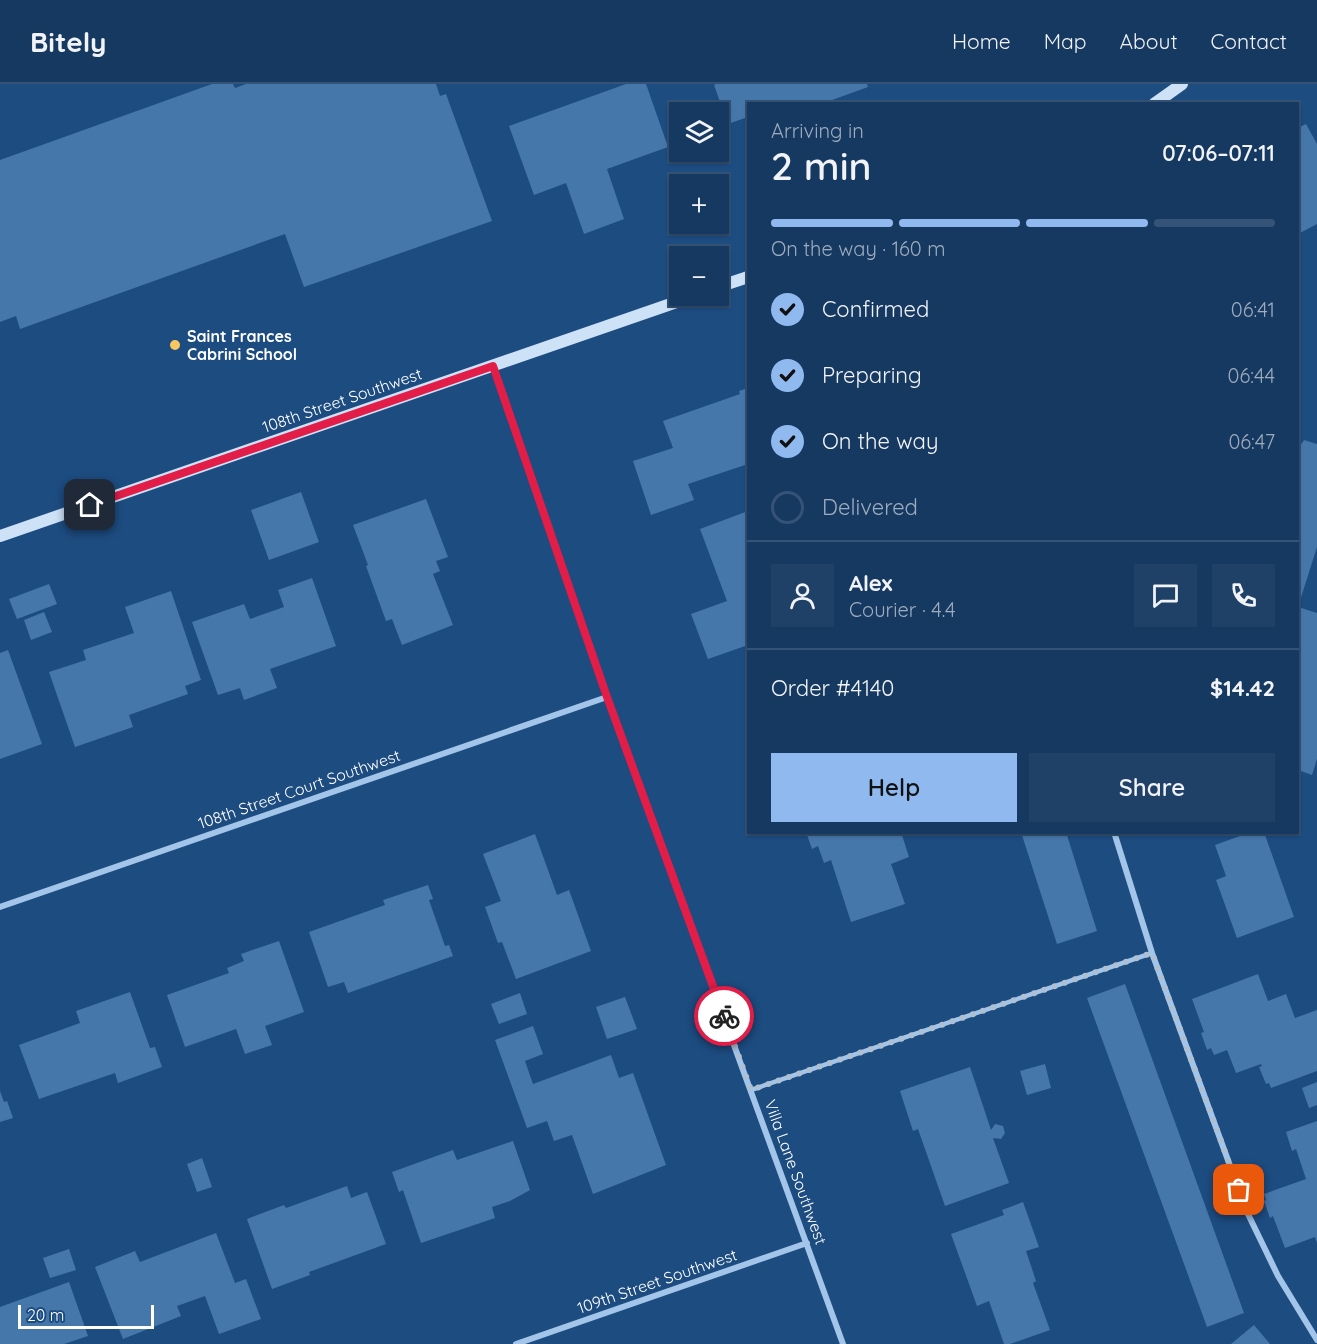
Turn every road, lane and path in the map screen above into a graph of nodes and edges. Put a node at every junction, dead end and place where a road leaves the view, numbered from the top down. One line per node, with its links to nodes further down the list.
1 (1182, 84): 2 (street)
2 (1157, 102)
3 (747, 277): 4 (street)
4 (729, 283)
5 (669, 305): 6 (street, 108th Street Southwest)
6 (493, 366): 7 (street, 108th Street Southwest); 8 (street, Villa Lane Southwest)
7 (0, 536)
8 (607, 697): 10 (street, 108th Street Court Southwest); 12 (street, Villa Lane Southwest)
9 (1114, 834): 11 (street)
10 (0, 907)
11 (1152, 953): 12 (lane); 14 (street)
12 (751, 1090): 13 (street, Villa Lane Southwest)
13 (807, 1243): 15 (street, 109th Street Southwest); 16 (street, Villa Lane Southwest)
14 (1317, 1340)
15 (516, 1344)
16 (843, 1344)

